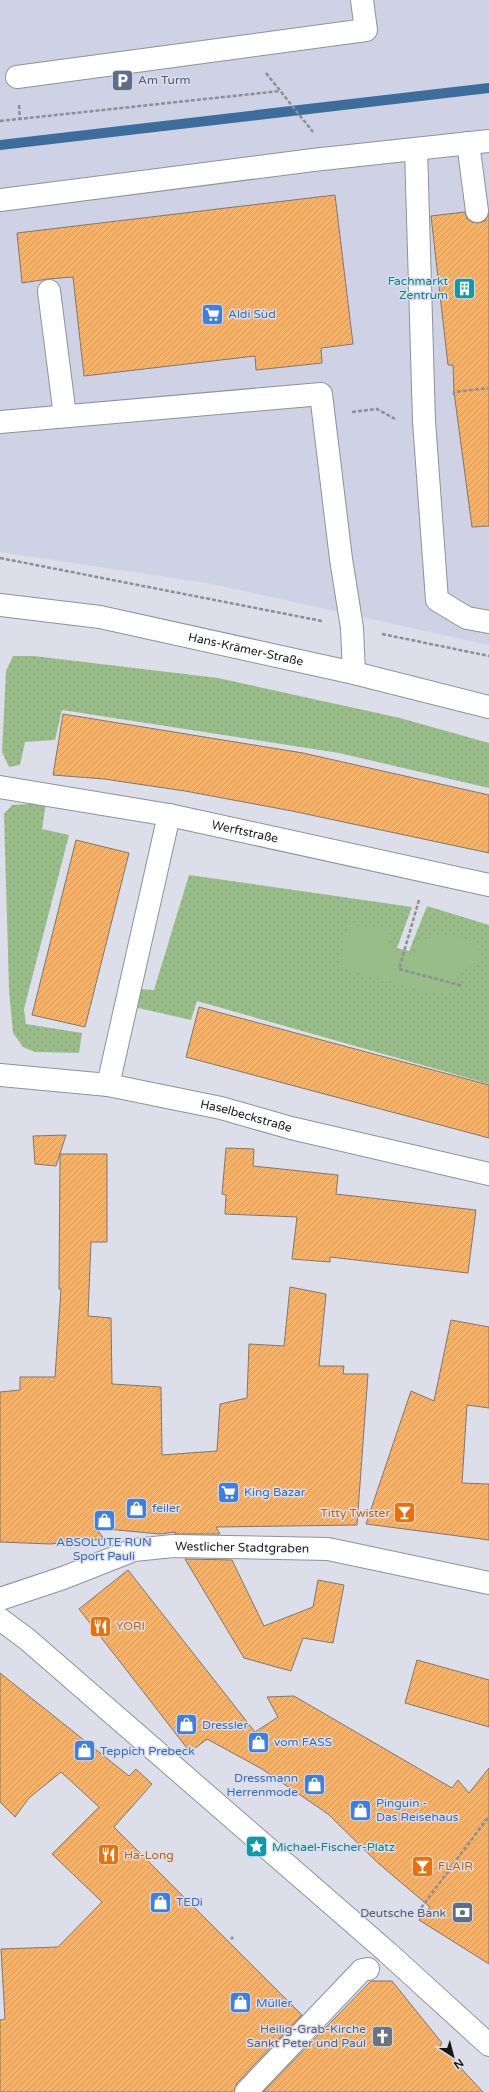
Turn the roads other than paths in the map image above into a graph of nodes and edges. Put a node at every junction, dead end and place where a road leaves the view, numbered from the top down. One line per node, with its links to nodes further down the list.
1 (362, 0): 2 (street)
2 (17, 77)
3 (478, 142): 4 (street); 6 (street)
4 (416, 149): 5 (street); 11 (street)
5 (0, 200)
6 (477, 211)
7 (49, 291): 8 (street)
8 (65, 416): 9 (street); 12 (street)
9 (0, 422)
10 (0, 605): 12 (street, Hans-Krämer-Straße)
11 (489, 622)
12 (354, 673): 13 (street, Hans-Krämer-Straße)
13 (489, 707)
14 (0, 787): 15 (street, Werftstraße)
15 (168, 815): 16 (street, Werftstraße); 18 (street)
16 (489, 885)
17 (0, 1075): 18 (street, Haselbeckstraße)
18 (108, 1085): 19 (street, Haselbeckstraße)
19 (489, 1174)
20 (489, 1582): 21 (street, Westlicher Stadtgraben)
21 (0, 1599)
22 (0, 1619): 24 (street)
23 (368, 1969): 25 (street)
24 (489, 2045)
25 (246, 2092)

